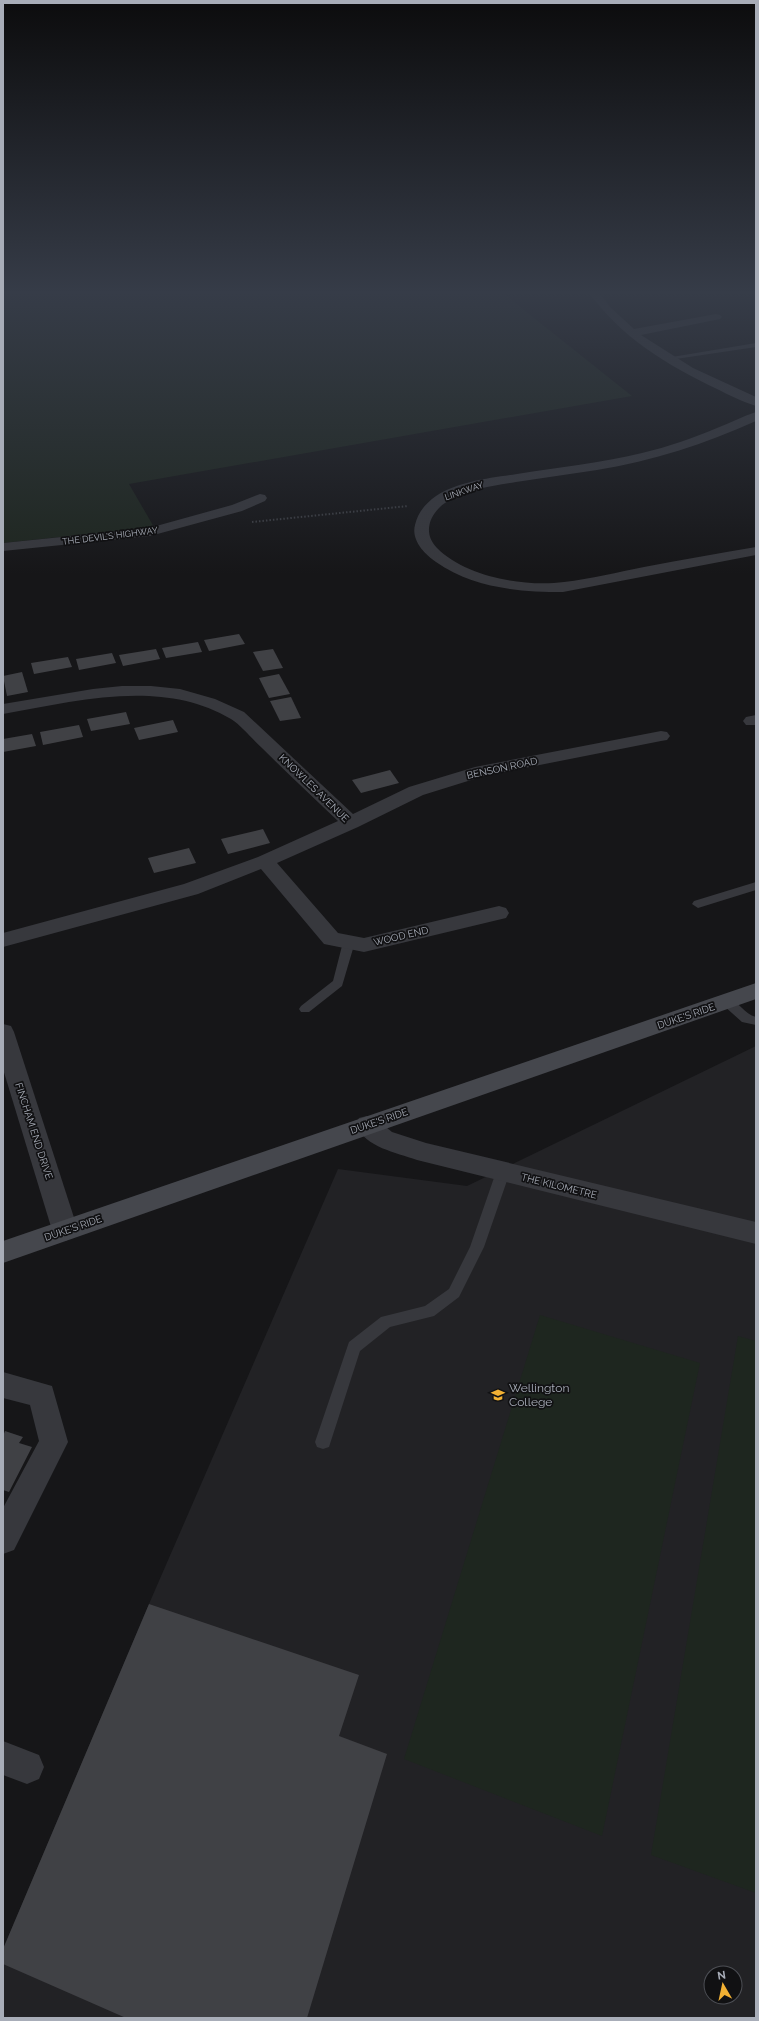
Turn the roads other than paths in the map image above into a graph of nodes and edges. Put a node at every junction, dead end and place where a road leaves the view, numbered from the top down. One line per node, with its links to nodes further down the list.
1 (719, 385): 2 (street)
2 (756, 402)
3 (756, 416): 6 (street, LINKWAY)
4 (260, 498): 5 (street, THE DEVIL'S HIGHWAY)
5 (3, 547)
6 (756, 551)
7 (3, 709): 9 (street, KNOWLES AVENUE)
8 (661, 736): 9 (street, BENSON ROAD)
9 (351, 823): 10 (street, KNOWLES AVENUE)
10 (265, 861): 14 (street, KNOWLES AVENUE); 15 (street, WOOD END)
11 (756, 886): 12 (lane)
12 (698, 904)
13 (499, 913): 15 (street, WOOD END)
14 (3, 940)
15 (348, 942): 18 (lane)
16 (756, 991): 17 (main road, DUKE'S RIDE)
17 (727, 1002): 19 (lane); 21 (main road, DUKE'S RIDE)
18 (305, 1009)
19 (756, 1021)
20 (3, 1032): 23 (street, FINCHAM END DRIVE)
21 (367, 1125): 22 (street, THE KILOMETRE); 23 (main road, DUKE'S RIDE)
22 (503, 1172): 24 (street, THE KILOMETRE); 27 (lane)
23 (65, 1230): 25 (main road, DUKE'S RIDE)
24 (756, 1233)
25 (3, 1252)
26 (3, 1385): 28 (street)
27 (323, 1442)
28 (3, 1539)

